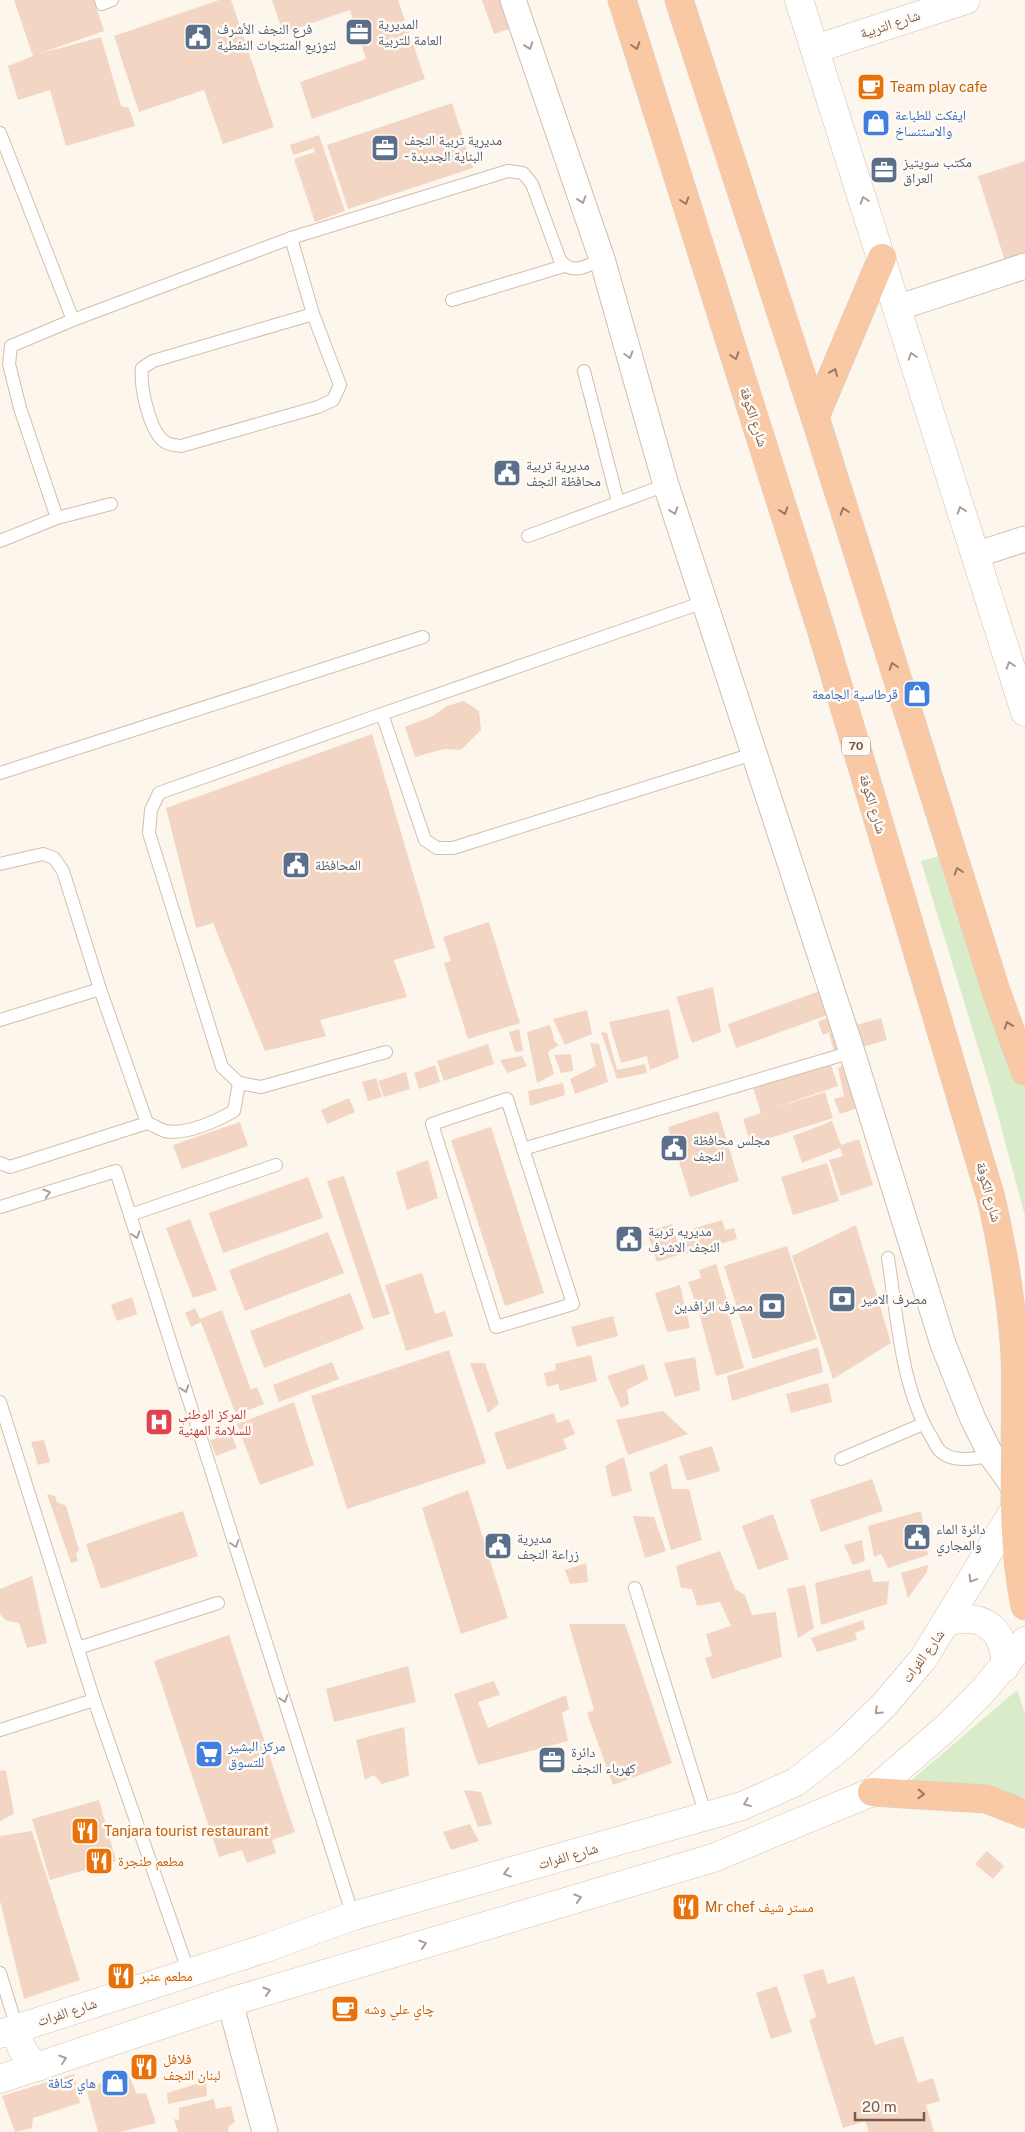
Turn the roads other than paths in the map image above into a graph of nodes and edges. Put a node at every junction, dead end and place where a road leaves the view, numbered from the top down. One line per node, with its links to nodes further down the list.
1 (101, 0): 2 (lane)
2 (112, 0)
3 (513, 0): 12 (street, one-way to 12)
4 (622, 0): 54 (highway, شارع الكوفة / 70, one-way to 54)
5 (680, 0): 21 (highway)
6 (799, 0): 8 (main road)
7 (966, 0): 8 (main road, شارع التربية)
8 (814, 49): 11 (main road, one-way to 8)
9 (0, 133): 18 (lane)
10 (291, 238): 13 (lane); 17 (lane); 18 (lane)
11 (882, 258): 16 (main road); 21 (highway, one-way to 11)
12 (602, 259): 13 (lane); 22 (street, one-way to 22)
13 (564, 266): 15 (lane)
14 (1025, 266): 16 (street)
15 (452, 300)
16 (897, 308): 29 (main road, one-way to 16)
17 (313, 314): 17 (lane)
18 (73, 320): 19 (lane)
19 (5, 348): 25 (lane)
20 (584, 371): 23 (lane)
21 (814, 417): 41 (highway, one-way to 21)
22 (666, 485): 23 (lane); 30 (street, one-way to 30)
23 (618, 502): 26 (lane)
24 (111, 504): 25 (lane)
25 (56, 518): 28 (lane)
26 (528, 536)
27 (1025, 538): 29 (street)
28 (0, 541)
29 (975, 555): 32 (main road, one-way to 29)
30 (704, 602): 33 (lane); 34 (street)
31 (423, 637): 35 (lane)
32 (1025, 712)
33 (382, 714): 34 (lane); 42 (lane)
34 (753, 754): 40 (street)
35 (0, 773)
36 (0, 864): 37 (lane)
37 (100, 989): 38 (lane); 43 (lane)
38 (0, 1020)
39 (386, 1052): 42 (lane)
40 (852, 1052): 44 (lane); 52 (street)
41 (1025, 1071)
42 (239, 1083): 43 (lane)
43 (147, 1123): 45 (lane)
44 (523, 1149): 44 (lane)
45 (0, 1163)
46 (276, 1166): 48 (lane)
47 (0, 1207): 48 (lane, one-way to 48)
48 (130, 1215): 67 (lane, one-way to 67)
49 (888, 1258): 51 (lane)
50 (0, 1402): 60 (lane)
51 (923, 1424): 52 (lane); 53 (lane)
52 (991, 1455): 54 (street)
53 (841, 1459)
54 (1019, 1498): 57 (highway, 70); 58 (main road, شارع الفرات, one-way to 58)
55 (635, 1588): 66 (lane)
56 (218, 1603): 60 (lane)
57 (1025, 1606)
58 (947, 1622): 61 (main road); 66 (main road, شارع الفرات, one-way to 66)
59 (1025, 1642): 61 (main road)
60 (78, 1648): 62 (lane)
61 (1005, 1667): 64 (main road)
62 (94, 1700): 63 (lane); 69 (lane)
63 (0, 1730)
64 (872, 1792): 65 (highway, one-way to 65); 70 (main road, one-way to 64)
65 (1025, 1814)
66 (706, 1816): 67 (main road, شارع الفرات, one-way to 67)
67 (353, 1916): 69 (main road, شارع الفرات)
68 (0, 1973): 71 (lane)
69 (189, 1973): 71 (main road, شارع الفرات)
70 (230, 2002): 72 (main road, one-way to 70); 74 (street)
71 (9, 2031): 72 (main road)
72 (38, 2067): 73 (main road)
73 (0, 2079)
74 (265, 2132)

